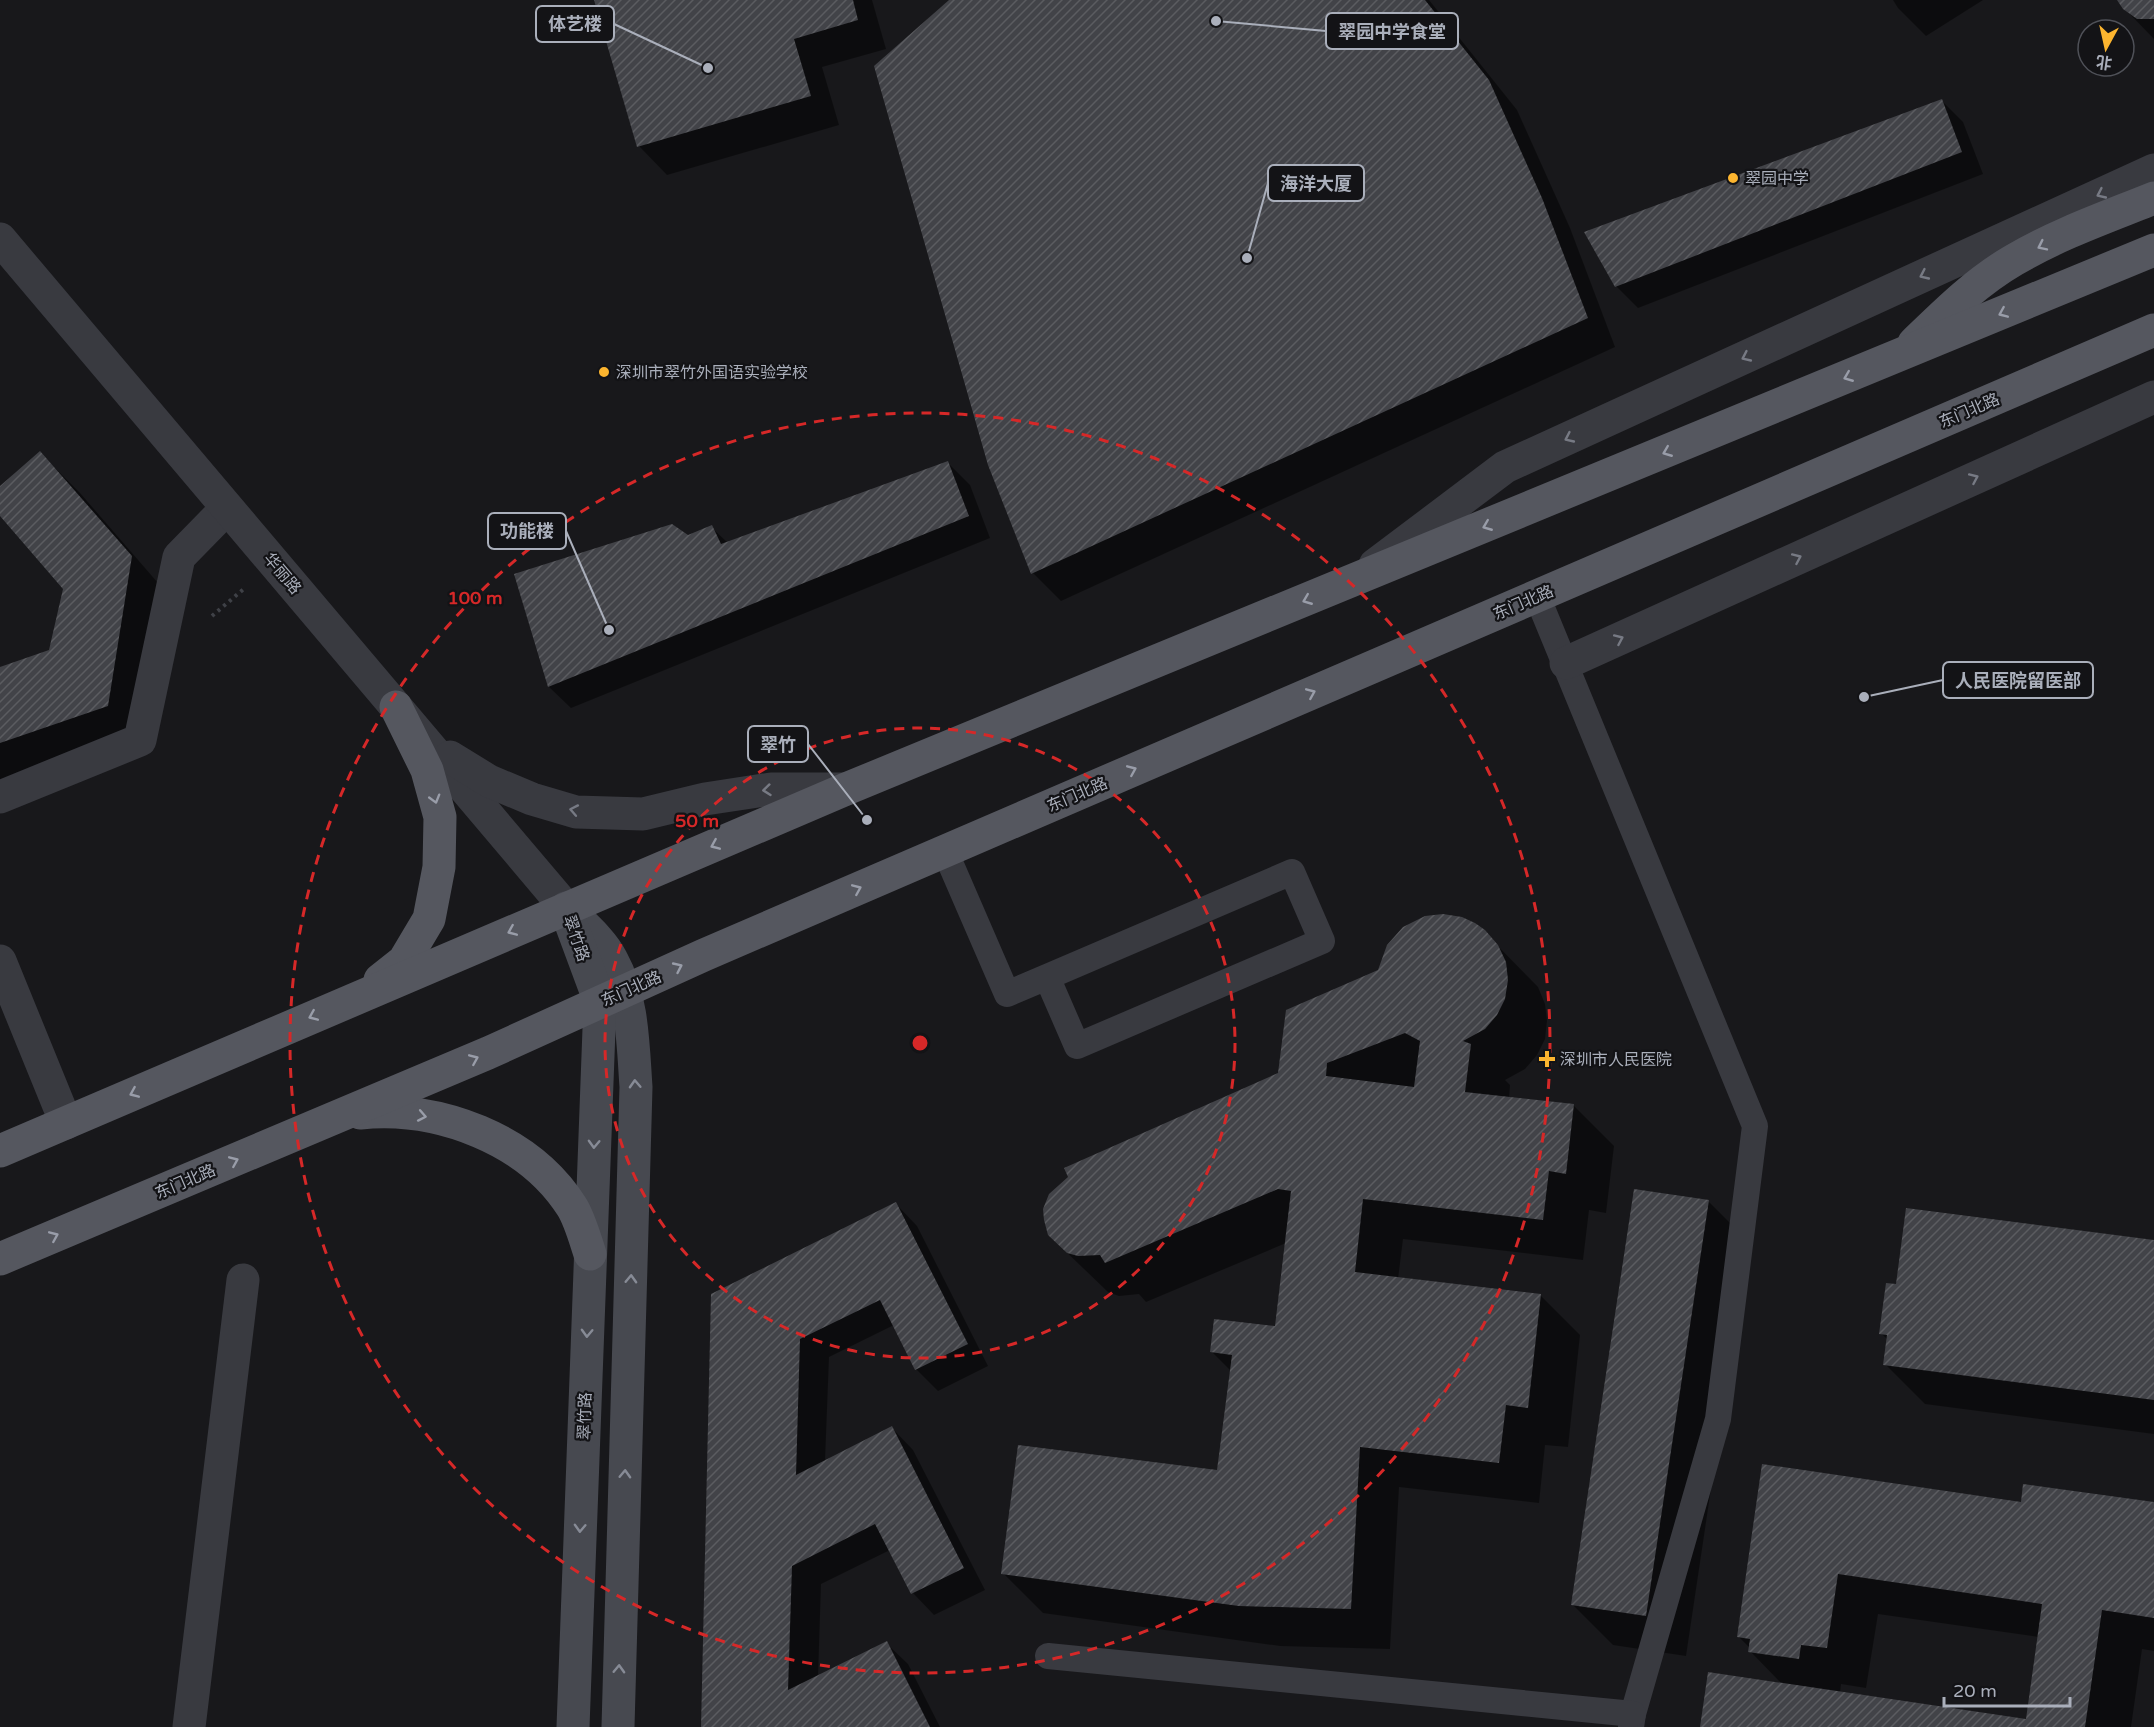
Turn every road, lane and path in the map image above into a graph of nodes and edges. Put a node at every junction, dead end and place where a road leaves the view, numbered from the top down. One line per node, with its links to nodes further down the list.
1 (2154, 170): 9 (street, one-way to 9)
2 (2154, 198): 6 (main road, one-way to 6)
3 (0, 238): 8 (street, 华丽路)
4 (2154, 250): 6 (main road, one-way to 6)
5 (2154, 330): 10 (main road, 东门北路)
6 (1902, 355): 9 (main road, one-way to 9)
7 (2154, 397): 11 (street, one-way to 7)
8 (227, 508): 12 (street, 华丽路); 15 (street)
9 (1355, 580): 14 (main road, one-way to 14)
10 (1537, 596): 11 (lane); 16 (main road, 东门北路, one-way to 10)
11 (1566, 663): 29 (lane)
12 (396, 707): 13 (street, 华丽路); 20 (main road, one-way to 20)
13 (425, 742): 14 (street, one-way to 13); 17 (street, 华丽路)
14 (846, 789): 17 (main road, one-way to 17)
15 (0, 797)
16 (945, 851): 19 (lane); 21 (main road, 东门北路, one-way to 16)
17 (566, 908): 20 (main road, one-way to 20); 21 (main road, 翠竹路)
18 (0, 961): 23 (street)
19 (1047, 976): 19 (lane)
20 (360, 996): 23 (main road, one-way to 23)
21 (612, 997): 22 (main road, 东门北路, one-way to 21); 25 (main road, 翠竹路, one-way to 25); 32 (main road, 翠竹路, one-way to 21)
22 (343, 1114): 25 (main road, one-way to 25); 26 (main road, 东门北路, one-way to 22)
23 (66, 1123): 24 (main road)
24 (0, 1151)
25 (590, 1254): 31 (main road, 翠竹路, one-way to 31)
26 (0, 1259)
27 (243, 1280): 30 (street)
28 (1048, 1656): 29 (lane)
29 (1632, 1720)
30 (189, 1727)
31 (573, 1727)
32 (618, 1727)

